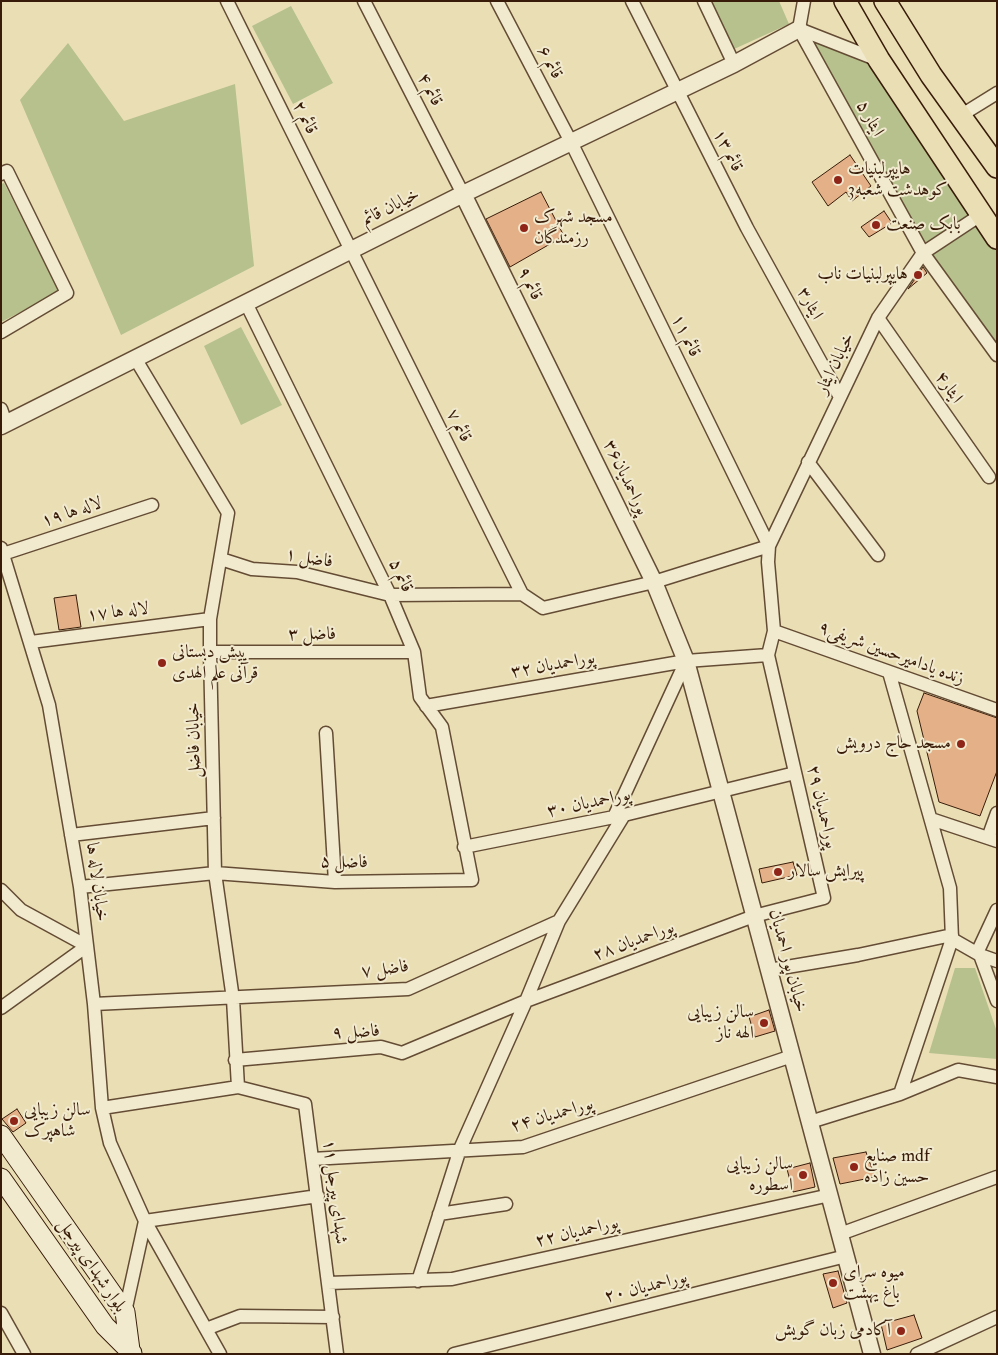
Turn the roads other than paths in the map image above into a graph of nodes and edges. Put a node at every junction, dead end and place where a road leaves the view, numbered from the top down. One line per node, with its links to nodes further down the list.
1 (227, 1): 22 (street, قائم ۲)
2 (364, 1): 18 (street, قائم ۴)
3 (497, 1): 15 (street, قائم ۶)
4 (632, 1): 12 (street, قائم ۱۳)
5 (704, 1): 11 (street)
6 (804, 1): 9 (street)
7 (845, 1): 10 (highway)
8 (885, 1): 14 (highway)
9 (799, 29): 10 (street); 11 (street, خیابان قائم); 23 (street, ایثار ۵)
10 (879, 60): 19 (highway)
11 (734, 64): 12 (street, خیابان قائم)
12 (677, 90): 15 (street, خیابان قائم); 20 (street, قائم ۱۳)
13 (997, 93): 14 (street)
14 (960, 116): 16 (highway)
15 (571, 142): 18 (street, خیابان قائم); 35 (street, قائم ۱۱)
16 (997, 167)
17 (1, 174): 26 (street)
18 (463, 194): 22 (street, خیابان قائم); 29 (street, قائم ۹)
19 (982, 214): 21 (highway); 23 (street, خیابان ایثار)
20 (747, 228): 30 (street, ایثار۳)
21 (997, 238)
22 (350, 251): 24 (street, خیابان قائم); 40 (street, قائم ۷)
23 (922, 253): 25 (street, خیابان ایثار); 27 (street, ایثار ۵)
24 (246, 303): 28 (street, خیابان قائم); 41 (street, قائم ۵)
25 (878, 318): 30 (street, خیابان ایثار); 33 (street, ایثار۴)
26 (1, 332)
27 (997, 356)
28 (135, 358): 31 (street, خیابان قائم); 38 (street, خیابان فاضل)
29 (560, 391): 39 (street, پوراحمدیان۳۶)
30 (840, 397): 32 (street, خیابان ایثار)
31 (3, 419)
32 (808, 462): 35 (street, خیابان ایثار); 37 (street)
33 (989, 477)
34 (152, 505): 36 (street, لاله ها ۱۹)
35 (769, 546): 39 (street); 43 (street, خیابان ایثار)
36 (2, 551): 44 (street, خیابان لاله ها)
37 (878, 555)
38 (222, 559): 41 (street, فاضل ۱); 42 (street, خیابان فاضل)
39 (654, 582): 40 (street, قائم ۷); 48 (street, خیابان پور احمدیان)
40 (522, 594): 41 (street, فاضل ۱)
41 (390, 595): 46 (street, قائم ۵)
42 (210, 619): 44 (street, لاله ها ۱۷); 45 (street, خیابان فاضل)
43 (774, 631): 47 (street, خیابان ایثار); 49 (street, زنده یادامیرحسین شریفی۹)
44 (31, 642): 59 (street, خیابان لاله ها)
45 (210, 652): 46 (street, فاضل ۳); 57 (street, خیابان فاضل)
46 (414, 652): 50 (street, قائم ۵)
47 (768, 655): 48 (street, پوراحمدیان ۳۲); 53 (street, پوراحمدیان ۲۹)
48 (686, 661): 50 (street, پوراحمدیان ۳۲); 54 (street, خیابان پور احمدیان); 56 (street)
49 (889, 672): 51 (street, زنده یادامیرحسین شریفی۹); 58 (street)
50 (426, 706): 61 (street, قائم ۵)
51 (997, 710)
52 (326, 732): 64 (street)
53 (795, 773): 54 (street, پوراحمدیان ۳۰); 68 (street, پوراحمدیان ۲۹)
54 (721, 791): 56 (street, پوراحمدیان ۳۰); 68 (street, خیابان پور احمدیان)
55 (997, 813): 60 (street)
56 (619, 816): 61 (street, پوراحمدیان ۳۰); 69 (street)
57 (214, 818): 59 (street); 62 (street, خیابان فاضل)
58 (930, 819): 60 (street); 70 (street)
59 (72, 835): 65 (street, خیابان لاله ها)
60 (992, 839)
61 (464, 847): 63 (street, قائم ۵)
62 (215, 873): 64 (street, فاضل ۵); 65 (street, فاضل ۵); 75 (street, خیابان فاضل)
63 (472, 880): 64 (street, فاضل ۵)
64 (336, 882)
65 (80, 887): 71 (street, خیابان لاله ها)
66 (1, 890): 71 (street)
67 (997, 910): 72 (street)
68 (754, 916): 74 (street, خیابان پور احمدیان); 76 (street, پوراحمدیان ۲۸)
69 (559, 921): 75 (street, فاضل ۷); 76 (street)
70 (952, 937): 72 (street); 74 (street); 84 (street)
71 (87, 946): 78 (street, خیابان لاله ها); 79 (street)
72 (979, 954): 73 (street); 77 (street)
73 (997, 960)
74 (769, 970): 80 (street, خیابان پور احمدیان)
75 (233, 999): 78 (street, فاضل ۷); 81 (street, خیابان فاضل)
76 (526, 1001): 81 (street, فاضل ۹); 88 (street)
77 (997, 1001)
78 (94, 1004): 85 (street, خیابان لاله ها)
79 (1, 1008)
80 (792, 1056): 86 (street, خیابان پور احمدیان); 88 (street, پوراحمدیان ۲۴)
81 (235, 1060): 83 (street, خیابان فاضل)
82 (997, 1077): 84 (street)
83 (238, 1087): 85 (street); 89 (street, شهدای پیرجل ۱۱)
84 (900, 1094): 86 (street)
85 (102, 1108): 96 (street, خیابان لاله ها)
86 (810, 1122): 92 (street, خیابان پور احمدیان)
87 (1, 1135): 101 (main road, بلوار شهدای پیرجل)
88 (460, 1149): 89 (street, پوراحمدیان ۲۴); 95 (street)
89 (312, 1159): 93 (street, شهدای پیرجل ۱۱)
90 (997, 1177): 97 (street)
91 (1, 1178): 107 (main road, بلوار شهدای پیرجل)
92 (830, 1194): 97 (street, خیابان پور احمدیان); 99 (street, پوراحمدیان ۲۲)
93 (318, 1196): 96 (street); 100 (street, شهدای پیرجل ۱۱)
94 (506, 1204): 95 (street)
95 (439, 1214): 99 (street)
96 (145, 1221): 101 (street); 105 (street, خیابان لاله ها)
97 (840, 1234): 98 (street, خیابان پور احمدیان)
98 (846, 1256): 111 (street, پوراحمدیان ۲۰); 112 (street, خیابان پور احمدیان)
99 (418, 1281): 100 (street, پوراحمدیان ۲۲)
100 (328, 1284): 103 (street, شهدای پیرجل ۱۱)
101 (125, 1312): 107 (main road, بلوار شهدای پیرجل)
102 (1, 1313): 106 (street)
103 (333, 1317): 105 (street); 110 (street, شهدای پیرجل ۱۱)
104 (995, 1318): 113 (street)
105 (206, 1329): 109 (street, خیابان لاله ها)
106 (6, 1336): 108 (street)
107 (131, 1352)
108 (24, 1354)
109 (220, 1354)
110 (337, 1354)
111 (454, 1354)
112 (872, 1354)
113 (917, 1354)

